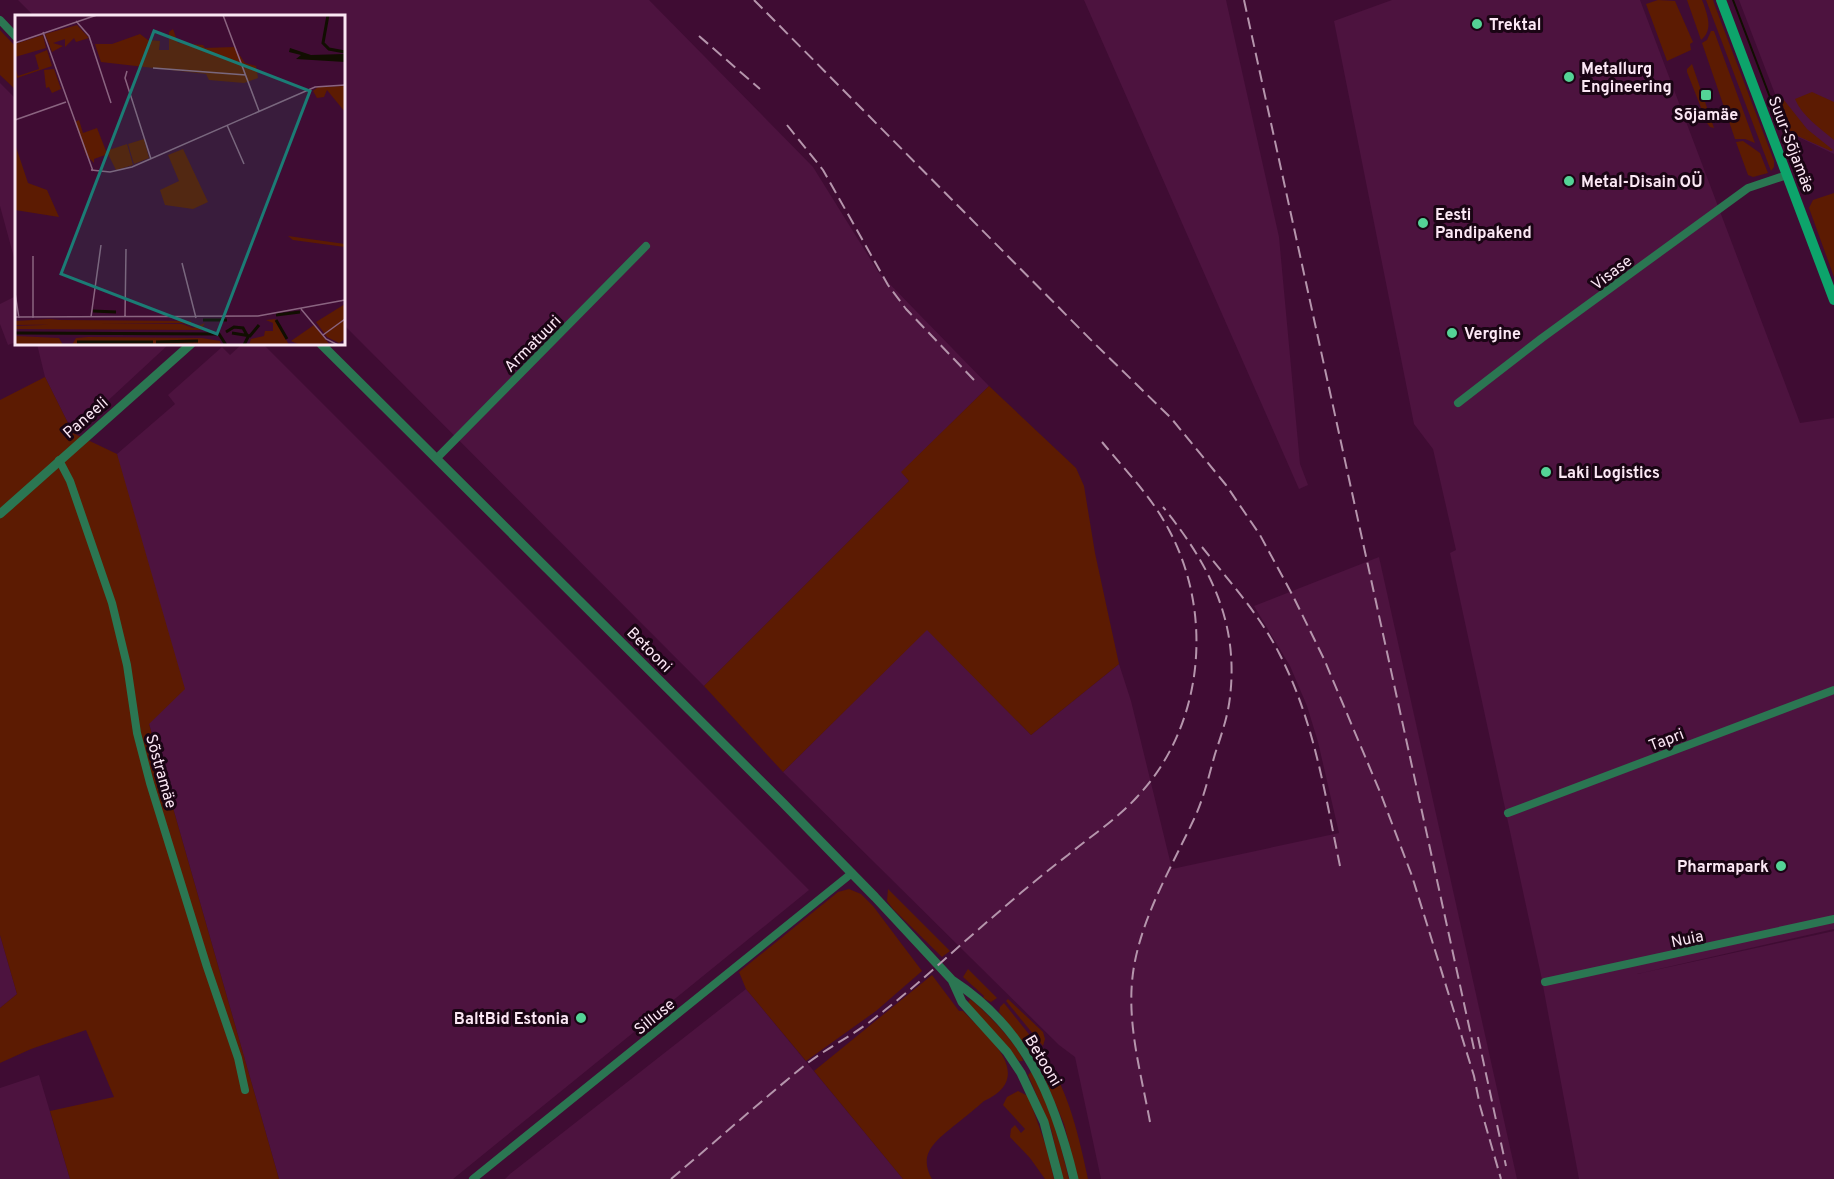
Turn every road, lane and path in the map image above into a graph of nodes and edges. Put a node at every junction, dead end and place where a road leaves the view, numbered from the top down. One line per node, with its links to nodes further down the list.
1 (1720, 0): 4 (main road, Suur-Sõjamäe)
2 (0, 20): 3 (street)
3 (15, 36)
4 (1787, 175): 6 (main road, Suur-Sõjamäe); 9 (street, Visase)
5 (646, 246): 10 (street, Armatuuri)
6 (1834, 300)
7 (190, 345): 11 (street, Paneeli)
8 (322, 345): 10 (street, Betooni)
9 (1458, 403)
10 (437, 458): 15 (street, Betooni)
11 (59, 460): 12 (street, Paneeli); 19 (street, Sõstramäe)
12 (0, 514)
13 (1834, 690): 14 (street, Tapri)
14 (1508, 813)
15 (852, 873): 17 (street, Betooni); 20 (street, Silluse)
16 (1834, 919): 18 (street, Nuia)
17 (952, 980): 21 (street, Betooni); 22 (street, Betooni)
18 (1545, 982)
19 (245, 1090)
20 (473, 1179)
21 (1059, 1179)
22 (1074, 1179)

